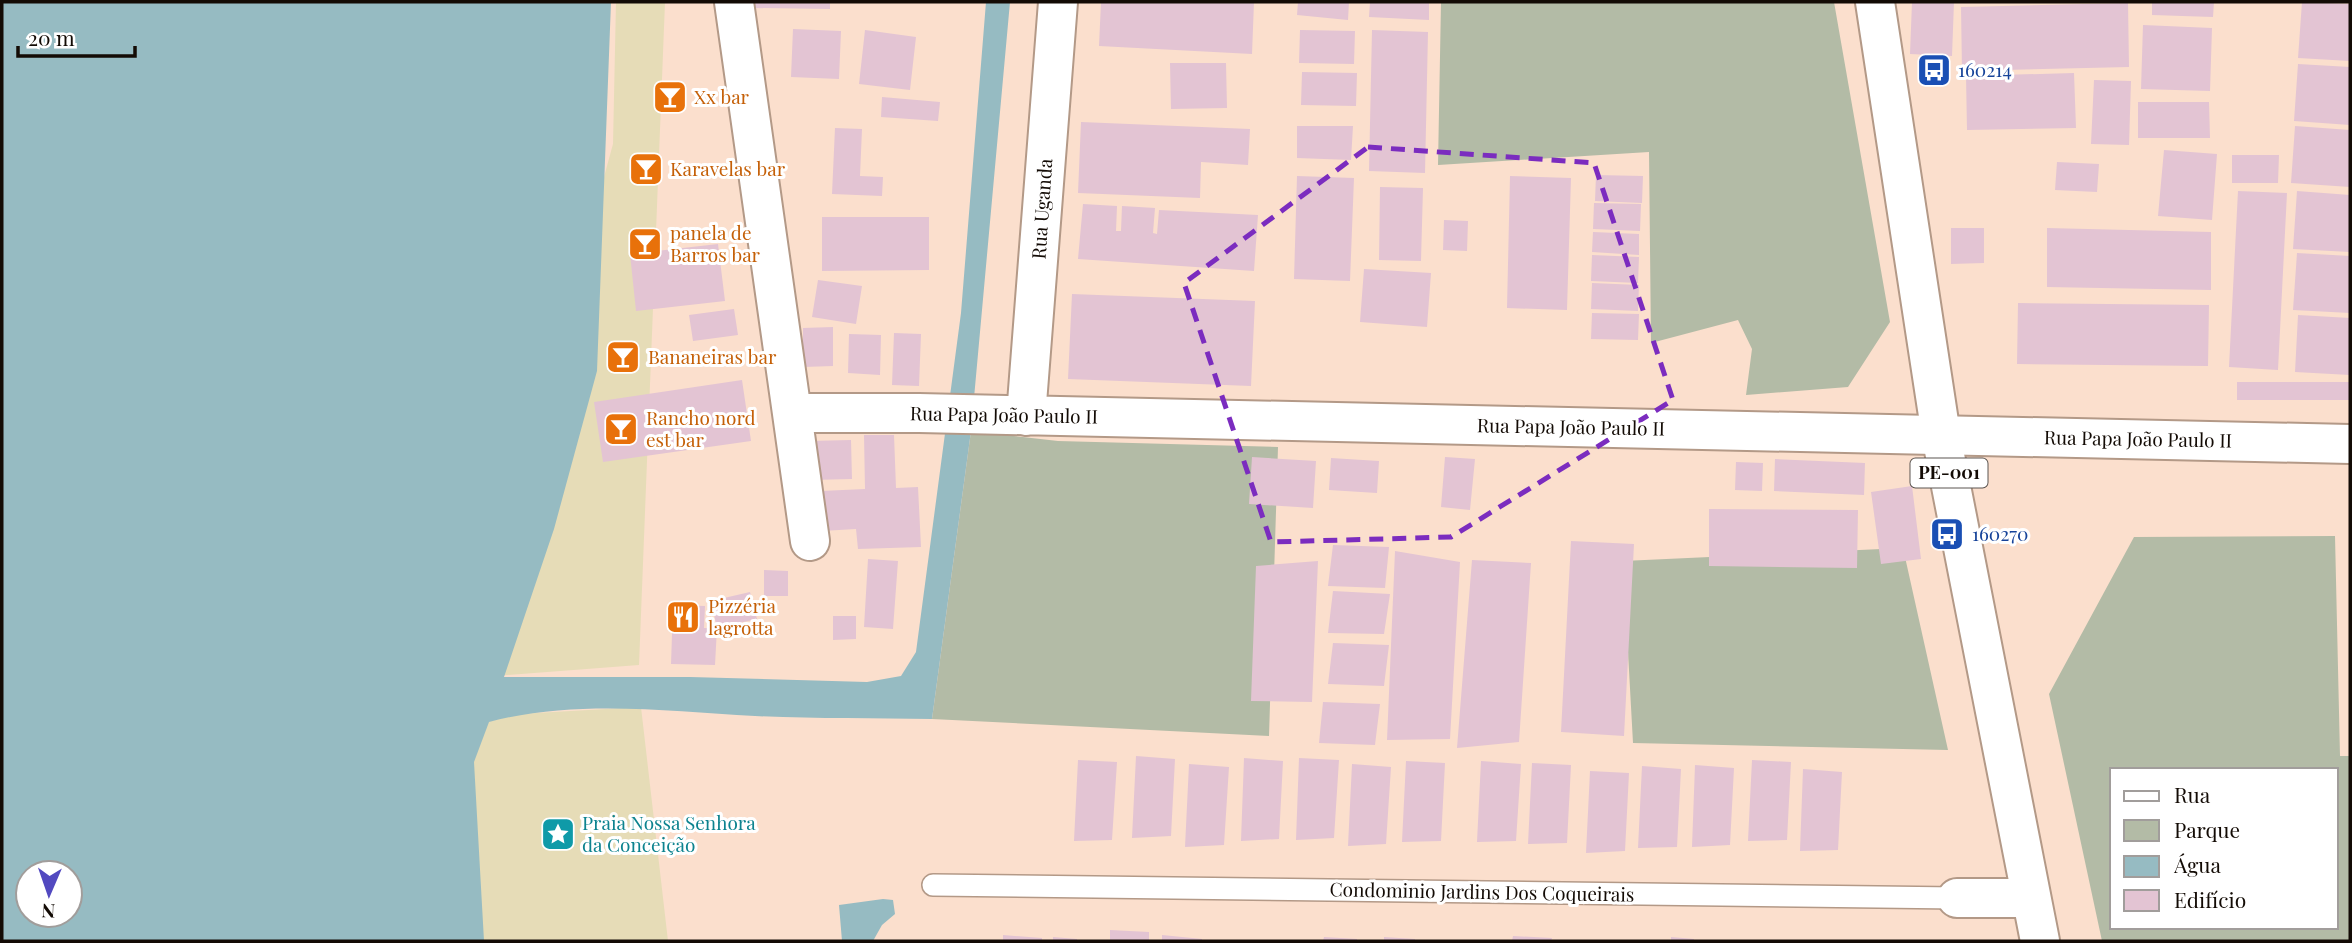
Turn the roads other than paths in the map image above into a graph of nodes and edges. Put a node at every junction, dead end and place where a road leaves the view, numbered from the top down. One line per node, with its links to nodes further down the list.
1 (734, 2): 4 (street)
2 (1058, 2): 5 (street, Rua Uganda)
3 (1875, 2): 6 (street, PE-001)
4 (792, 413): 5 (street, Rua Papa João Paulo II); 8 (street)
5 (1027, 416): 6 (street, Rua Papa João Paulo II)
6 (1941, 435): 7 (street, Rua Papa João Paulo II); 11 (street, PE-001)
7 (2350, 444)
8 (810, 541)
9 (933, 885): 10 (lane, Condominio Jardins Dos Coqueirais)
10 (1957, 898): 11 (street, Condominio Jardins Dos Coqueirais)
11 (2031, 898): 12 (street, PE-001)
12 (2040, 941)

